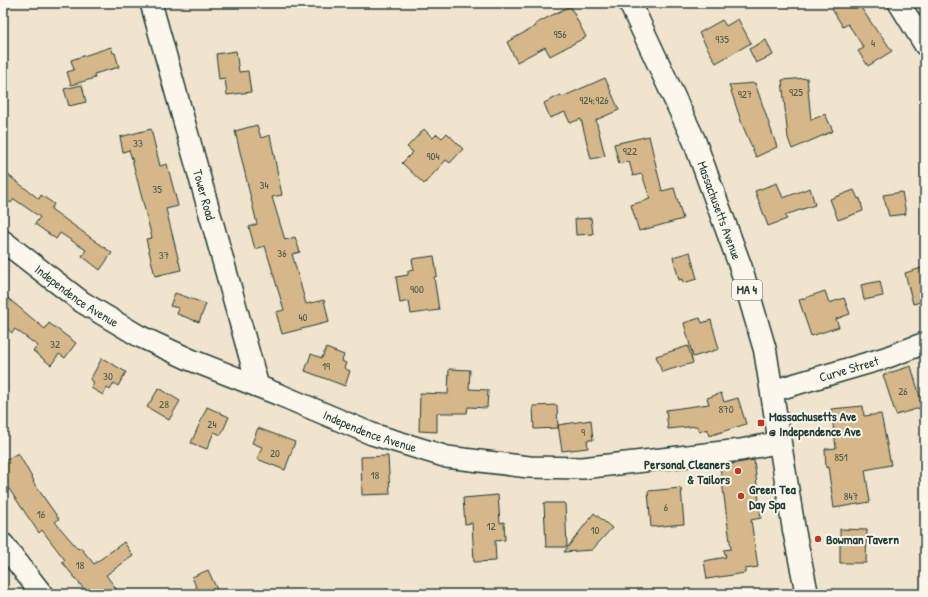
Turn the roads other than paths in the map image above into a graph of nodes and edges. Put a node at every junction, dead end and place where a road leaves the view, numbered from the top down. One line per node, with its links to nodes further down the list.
1 (151, 3): 7 (street, Tower Road)
2 (630, 3): 8 (main road, Massachusetts Avenue / MA 4)
3 (899, 3): 4 (street)
4 (925, 45)
5 (3, 241): 7 (street, Independence Avenue)
6 (925, 343): 8 (street, Curve Street)
7 (258, 386): 9 (street, Independence Avenue)
8 (772, 391): 9 (main road, Massachusetts Avenue / MA 4)
9 (780, 442): 12 (main road, Massachusetts Avenue / MA 4)
10 (3, 544): 11 (street)
11 (42, 594)
12 (807, 594)

